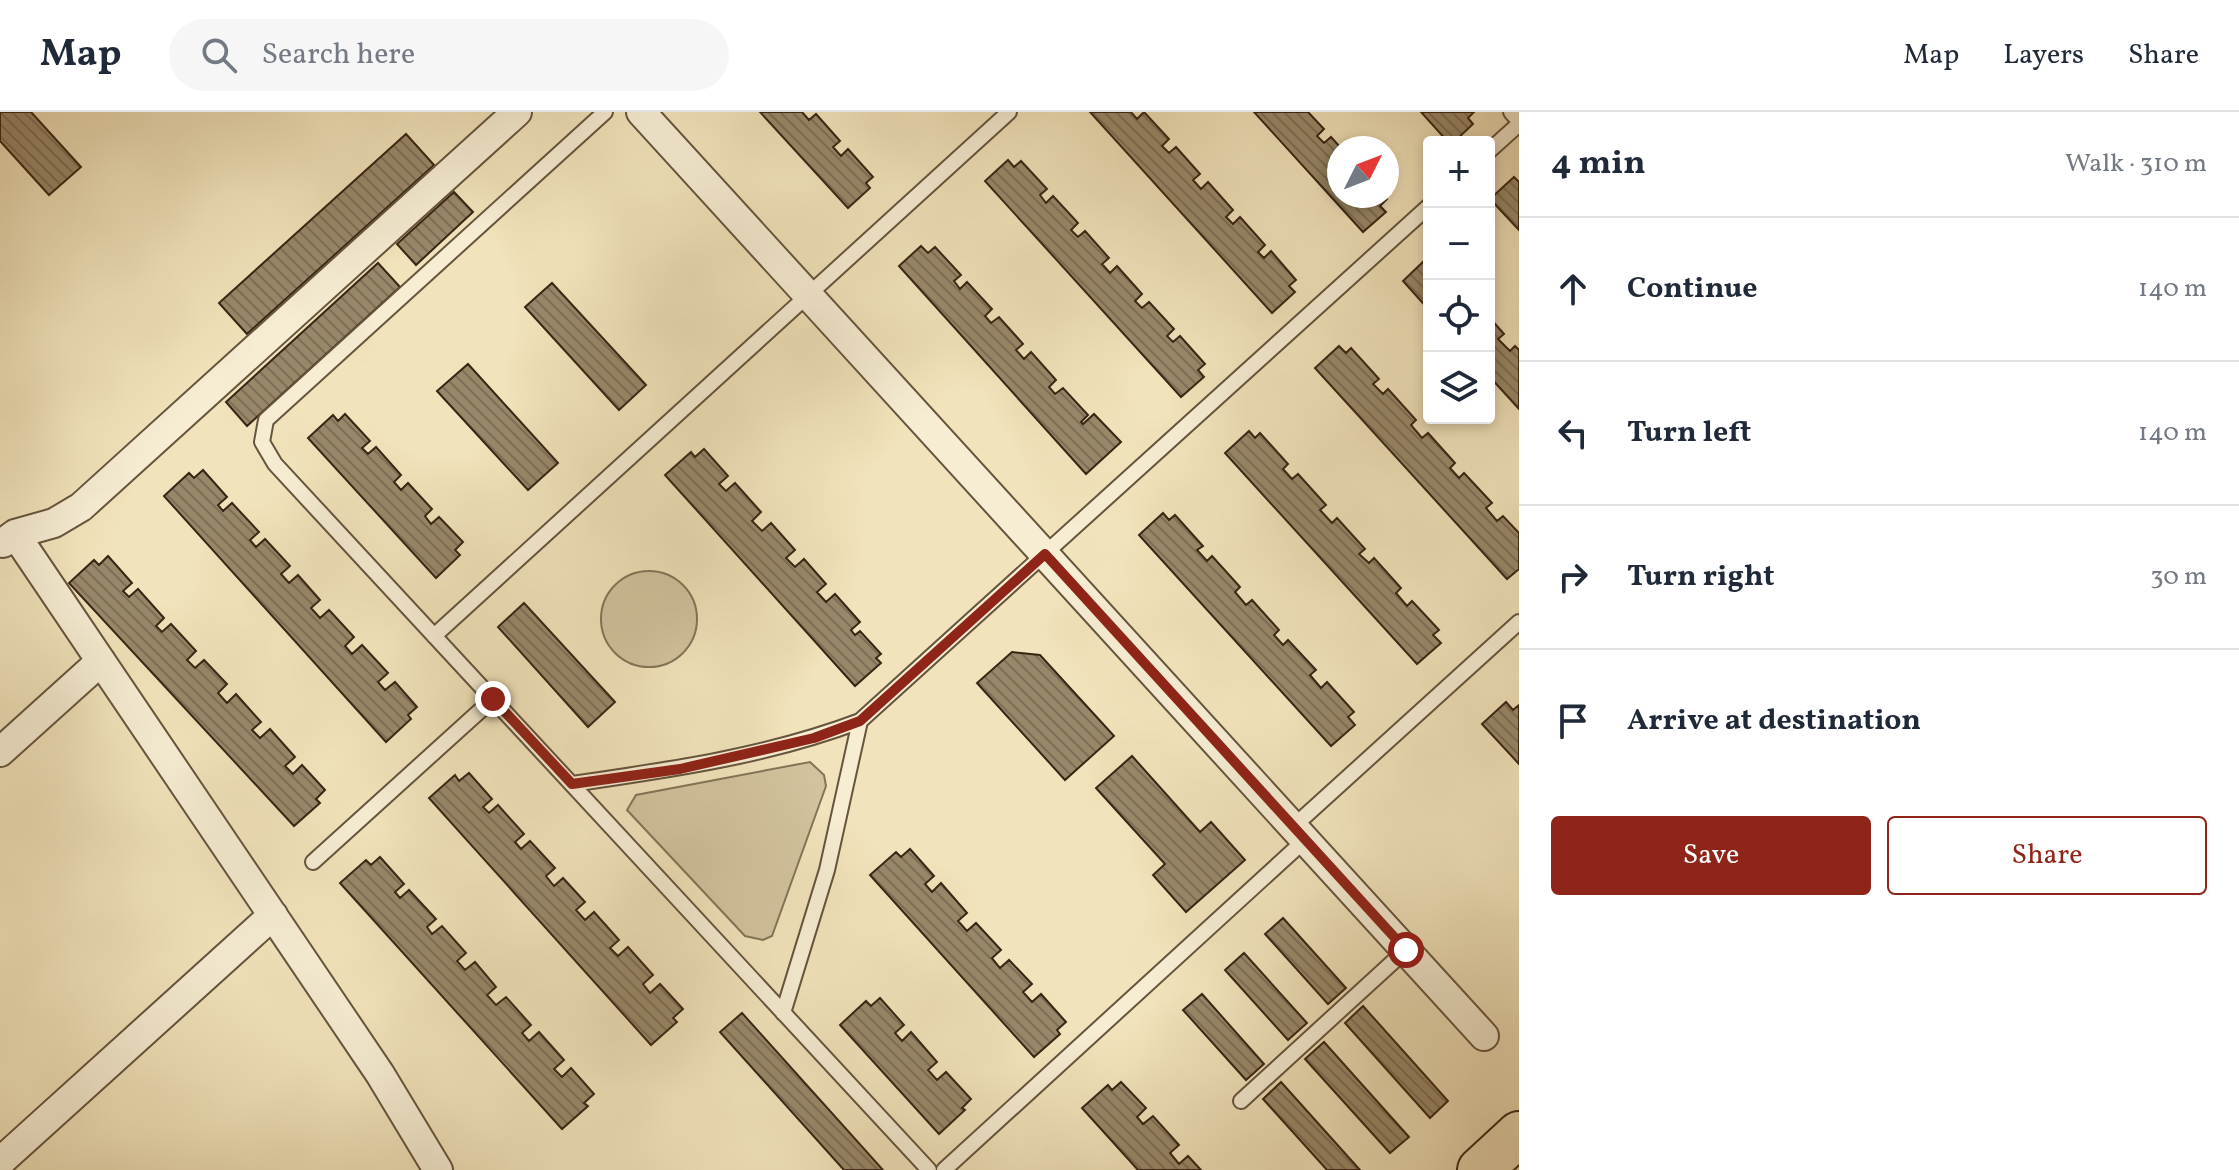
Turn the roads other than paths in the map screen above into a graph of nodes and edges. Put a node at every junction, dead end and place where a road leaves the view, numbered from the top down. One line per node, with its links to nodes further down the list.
1 (517, 112): 10 (street)
2 (605, 112): 13 (lane)
3 (641, 112): 9 (street)
4 (1009, 112): 9 (lane)
5 (1511, 112): 6 (lane)
6 (1519, 122): 7 (lane)
7 (1495, 145)
8 (1427, 208): 11 (lane)
9 (808, 295): 11 (street); 13 (lane)
10 (8, 539): 14 (street)
11 (1045, 554): 16 (lane); 19 (street)
12 (1519, 622): 19 (lane)
13 (434, 636): 15 (lane)
14 (101, 661): 17 (street); 21 (street)
15 (493, 699): 18 (lane); 20 (lane)
16 (860, 721): 18 (lane); 23 (lane)
17 (0, 752)
18 (572, 784): 23 (lane)
19 (1299, 833): 22 (street); 30 (lane)
20 (313, 862)
21 (273, 915): 27 (street); 28 (street)
22 (1406, 950): 24 (street); 25 (lane)
23 (783, 1013): 29 (lane)
24 (1484, 1036)
25 (1241, 1101)
26 (1519, 1134): 31 (main road)
27 (0, 1162)
28 (438, 1170)
29 (929, 1170)
30 (944, 1170)
31 (1480, 1170)

